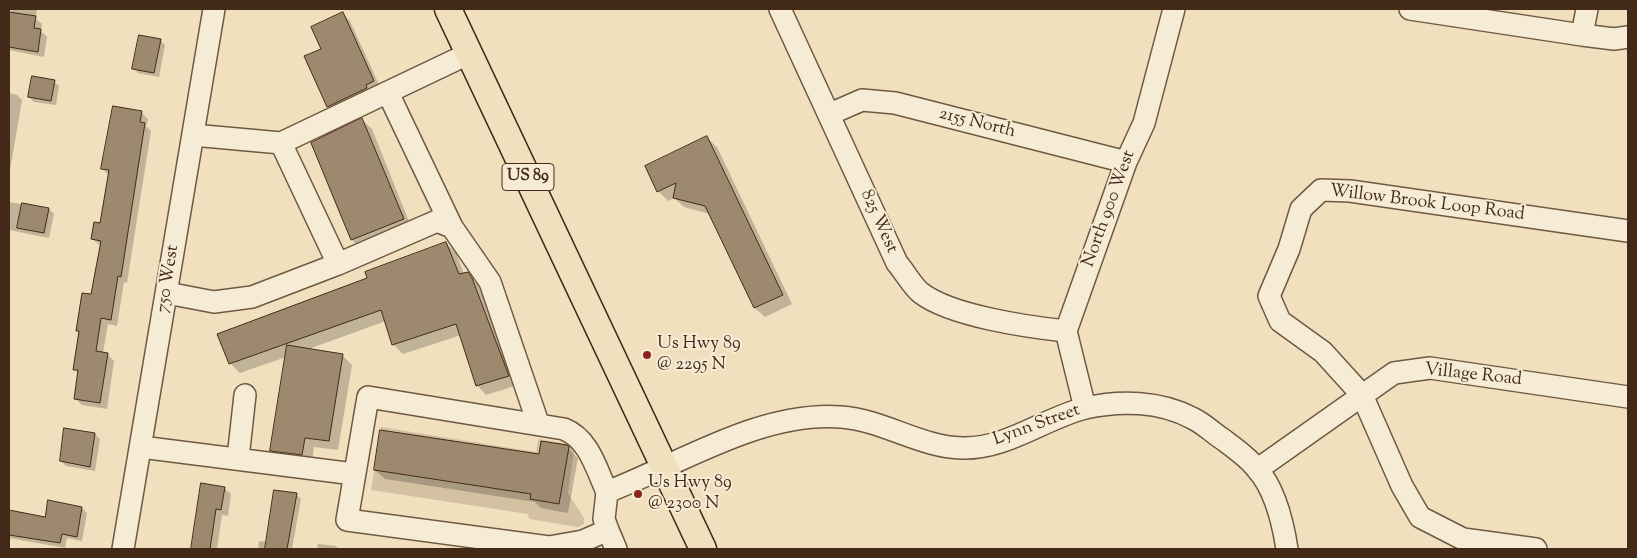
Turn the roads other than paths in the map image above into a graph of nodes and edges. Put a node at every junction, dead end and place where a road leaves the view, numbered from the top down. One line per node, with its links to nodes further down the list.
1 (214, 9): 12 (street, 750 West)
2 (448, 9): 9 (main road, US 89)
3 (780, 9): 11 (street, 825 West)
4 (1174, 9): 14 (street, North 900 West)
5 (1410, 9): 7 (street)
6 (1586, 9): 7 (street)
7 (1582, 35): 8 (street)
8 (1628, 37)
9 (470, 53): 10 (street); 27 (main road, US 89)
10 (388, 93): 13 (street); 15 (street)
11 (830, 114): 14 (street, 2155 North); 19 (street, 825 West)
12 (193, 135): 13 (street); 18 (street, 750 West)
13 (280, 143): 17 (street)
14 (1126, 162): 19 (street, North 900 West)
15 (452, 227): 17 (street); 24 (street)
16 (1628, 231): 21 (street, Willow Brook Loop Road)
17 (338, 264): 18 (street)
18 (167, 293): 25 (street, 750 West)
19 (1066, 331): 23 (street)
20 (245, 395): 26 (street)
21 (1362, 395): 22 (street, Village Road); 28 (street, Village Road); 35 (street, Willow Brook Loop Road)
22 (1628, 397)
23 (1085, 408): 27 (street, Lynn Street); 28 (street, Lynn Street)
24 (538, 423): 29 (street); 30 (street)
25 (141, 447): 26 (street); 32 (street, 750 West)
26 (238, 458): 29 (street)
27 (664, 466): 30 (street, Lynn Street); 33 (main road, US 89)
28 (1258, 469): 34 (street, Lynn Street)
29 (354, 474): 31 (street)
30 (607, 492): 31 (street)
31 (612, 540)
32 (123, 549)
33 (703, 549)
34 (1287, 549)
35 (1536, 549)

